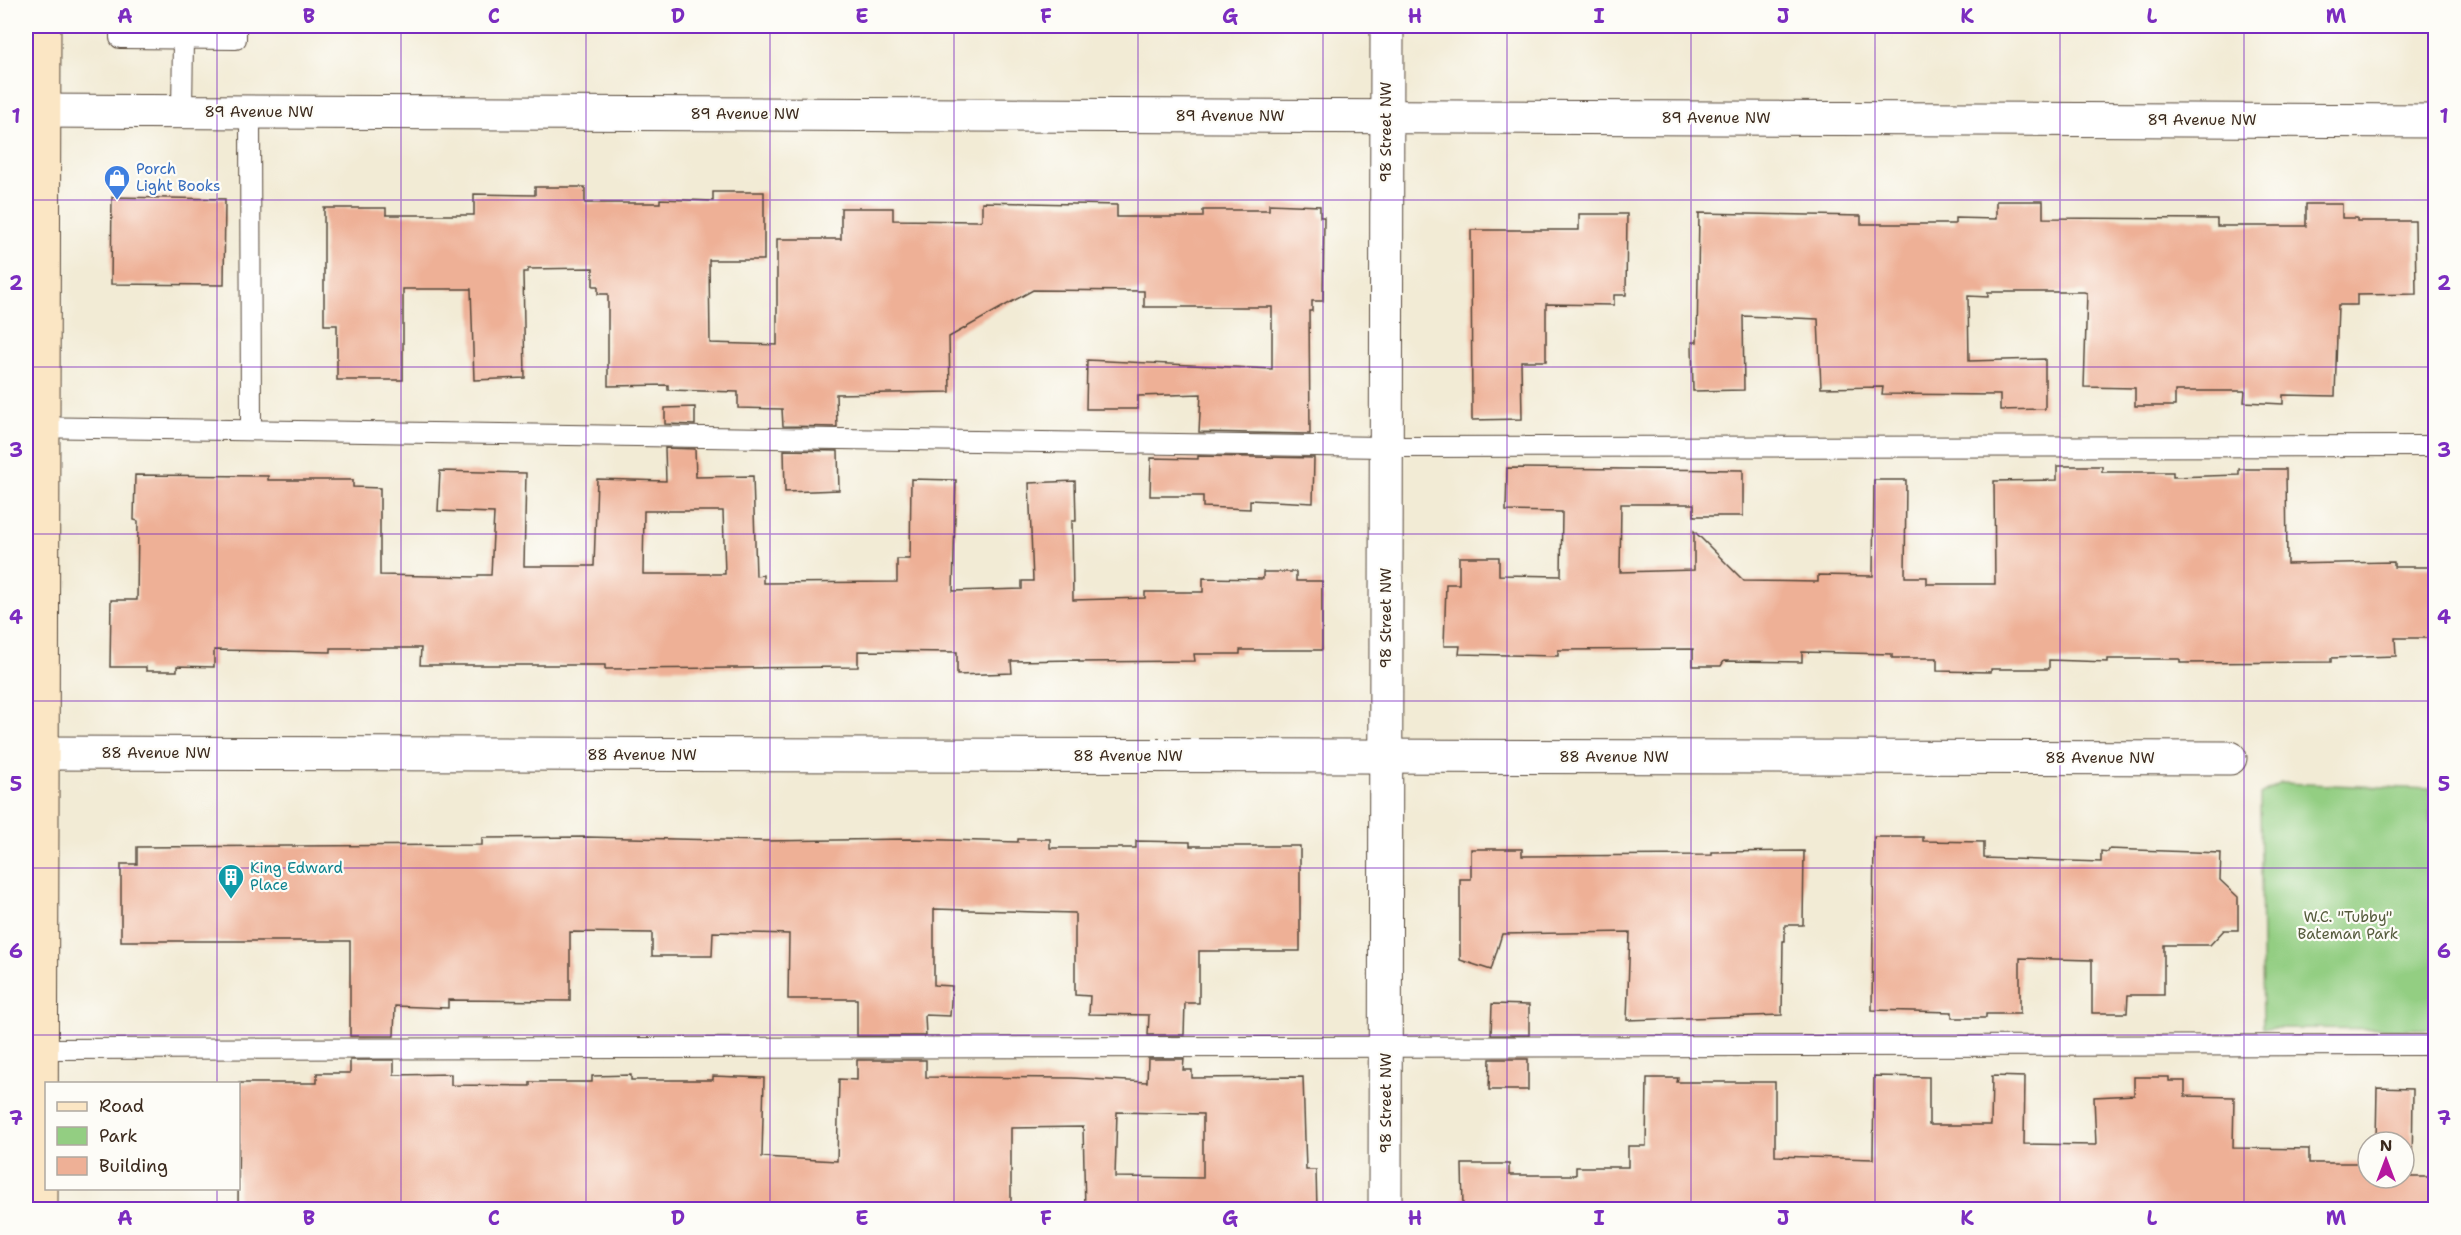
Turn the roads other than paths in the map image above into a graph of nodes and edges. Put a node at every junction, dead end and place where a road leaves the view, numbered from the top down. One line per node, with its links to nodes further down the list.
1 (44, 26): 6 (main road)
2 (120, 26): 5 (lane)
3 (236, 26): 5 (lane)
4 (1387, 26): 9 (street, 98 Street NW)
5 (183, 38): 7 (lane)
6 (35, 111): 7 (street, 89 Avenue NW); 11 (main road)
7 (182, 112): 8 (street, 89 Avenue NW)
8 (250, 112): 9 (street, 89 Avenue NW); 12 (lane)
9 (1386, 117): 10 (street, 89 Avenue NW); 14 (street, 98 Street NW)
10 (2436, 121)
11 (35, 428): 12 (lane); 15 (main road)
12 (251, 430): 14 (lane)
13 (2436, 446): 14 (lane)
14 (1386, 447): 16 (street, 98 Street NW)
15 (34, 753): 16 (street, 88 Avenue NW); 20 (main road)
16 (1386, 757): 17 (street, 88 Avenue NW); 19 (street, 98 Street NW)
17 (2230, 758)
18 (2436, 1045): 19 (lane)
19 (1386, 1047): 20 (lane); 22 (street, 98 Street NW)
20 (34, 1049): 21 (main road)
21 (41, 1209)
22 (1385, 1209)

